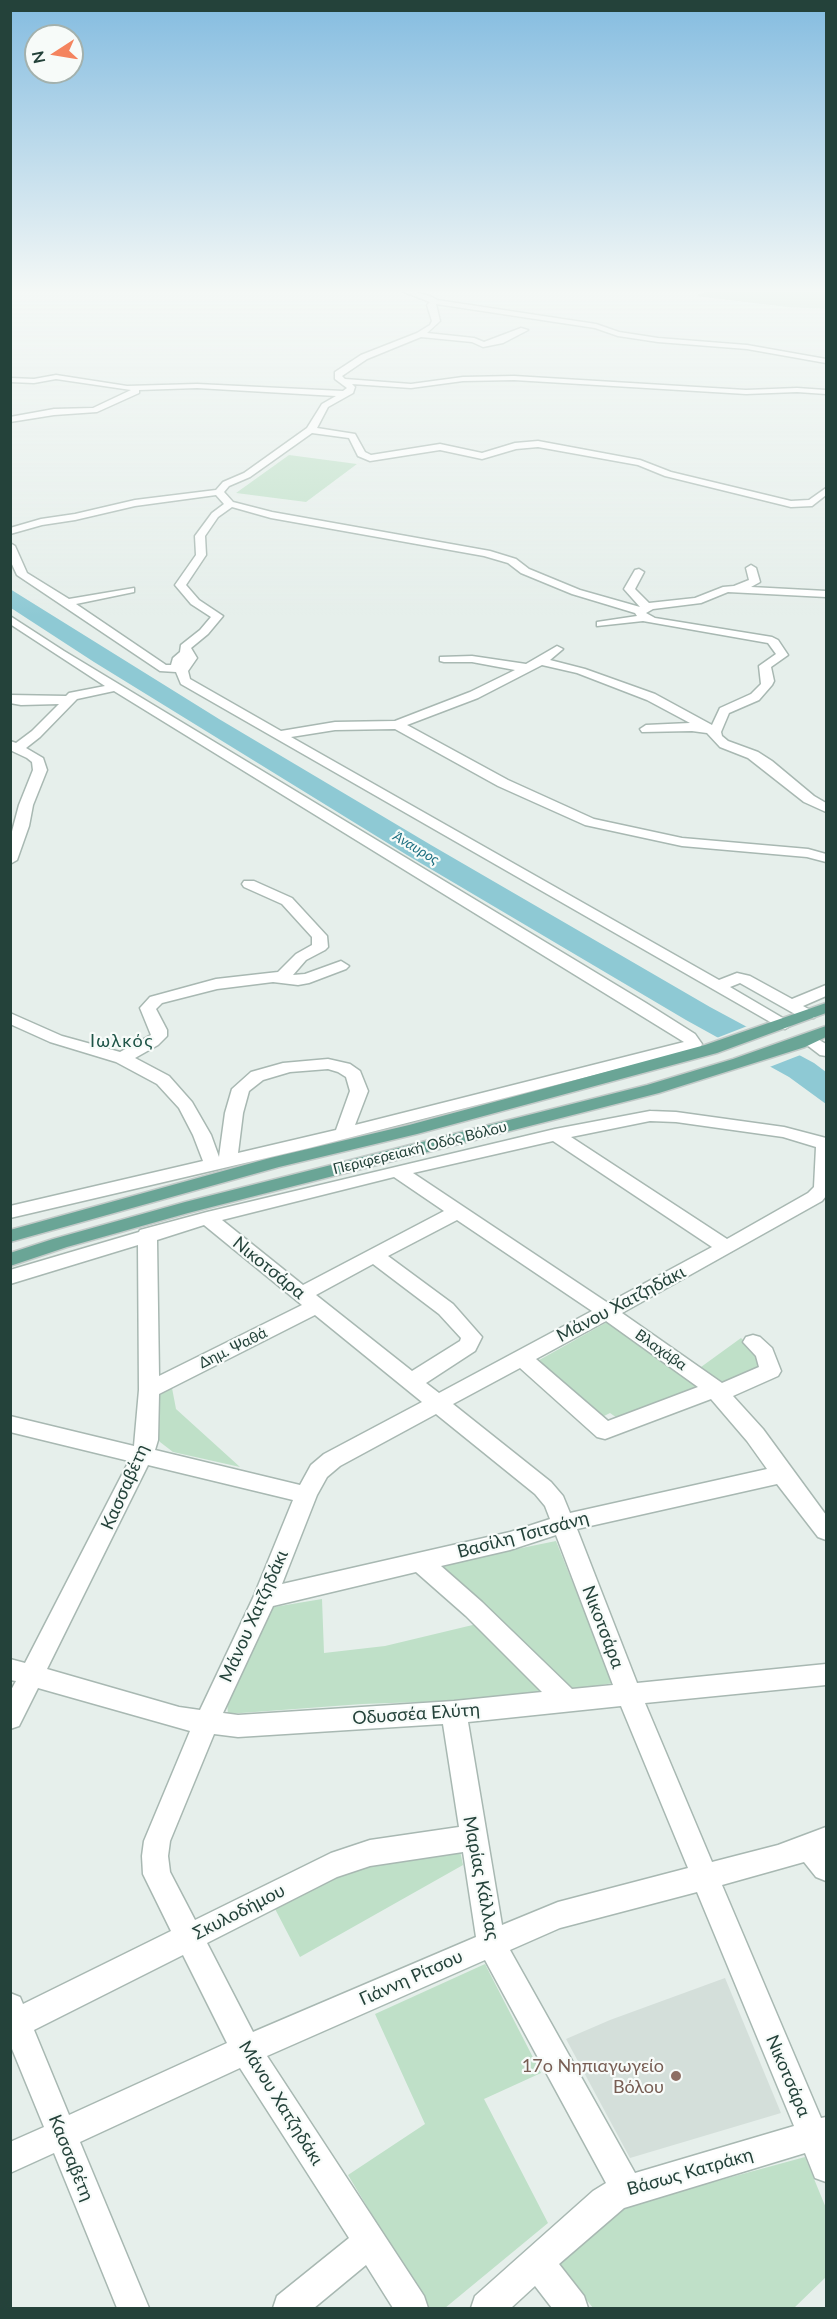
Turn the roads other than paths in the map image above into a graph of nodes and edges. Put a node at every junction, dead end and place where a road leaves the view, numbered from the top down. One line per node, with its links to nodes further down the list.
1 (114, 400): 3 (street)
2 (335, 400): 4 (street)
3 (10, 420)
4 (310, 430): 5 (street); 6 (street)
5 (826, 491)
6 (219, 492): 7 (street); 8 (street)
7 (230, 504): 17 (street); 21 (street)
8 (10, 531)
9 (10, 546): 10 (street)
10 (14, 566): 16 (street)
11 (750, 568): 14 (street)
12 (639, 572): 17 (street)
13 (126, 585): 16 (street)
14 (737, 589): 15 (street); 17 (street)
15 (826, 594)
16 (67, 603): 21 (street)
17 (644, 612): 19 (street); 32 (street)
18 (10, 619): 25 (street)
19 (601, 624)
20 (557, 650): 23 (street)
21 (186, 652): 33 (street)
22 (444, 659): 24 (street)
23 (541, 661): 24 (street); 32 (street)
24 (527, 668): 29 (street)
25 (115, 687): 27 (street); 52 (street)
26 (10, 699): 27 (street)
27 (68, 700): 34 (street)
28 (665, 716): 30 (street)
29 (397, 725): 33 (street); 36 (street)
30 (687, 728): 31 (street); 32 (street)
31 (646, 729)
32 (715, 732): 35 (street)
33 (279, 735): 41 (street)
34 (14, 747): 37 (street)
35 (826, 808)
36 (826, 858)
37 (10, 860)
38 (249, 884): 40 (street)
39 (341, 966): 40 (street)
40 (276, 978): 51 (street)
41 (719, 986): 43 (street); 47 (street)
42 (826, 990): 43 (street)
43 (792, 1005): 45 (street)
44 (826, 1008): 45 (main road, Περιφερειακή Οδός Βόλου)
45 (808, 1015): 47 (main road, Περιφερειακή Οδός Βόλου)
46 (10, 1018): 51 (street)
47 (781, 1025): 62 (main road, Περιφερειακή Οδός Βόλου)
48 (826, 1031): 49 (main road, Περιφερειακή Οδός Βόλου)
49 (804, 1041): 50 (street); 65 (main road, Περιφερειακή Οδός Βόλου)
50 (826, 1051)
51 (122, 1058): 55 (street)
52 (344, 1132): 55 (street); 55 (street)
53 (555, 1134): 54 (street); 56 (street); 63 (street)
54 (826, 1143): 57 (street, Μάνου Χατζηδάκι)
55 (220, 1162): 59 (street)
56 (397, 1170): 58 (street, Βλαχάβα); 60 (street)
57 (823, 1195): 63 (street, Μάνου Χατζηδάκι)
58 (458, 1211): 64 (street, Δημ. Ψαθά); 68 (street, Βλαχάβα)
59 (10, 1212)
60 (207, 1218): 61 (street); 67 (street, Νικοτσάρα)
61 (147, 1234): 66 (street); 72 (street, Κασσαβέτη)
62 (10, 1236)
63 (726, 1248): 68 (street, Μάνου Χατζηδάκι)
64 (374, 1255): 67 (street, Δημ. Ψαθά); 71 (street)
65 (10, 1260)
66 (10, 1277)
67 (309, 1300): 71 (street, Νικοτσάρα); 72 (street, Δημ. Ψαθά)
68 (606, 1311): 70 (street, Μάνου Χατζηδάκι); 73 (street, Βλαχάβα)
69 (753, 1342): 73 (street)
70 (522, 1358): 73 (street); 74 (street, Μάνου Χατζηδάκι)
71 (411, 1382): 74 (street, Νικοτσάρα)
72 (149, 1390): 76 (street, Κασσαβέτη)
73 (717, 1391): 77 (street, Βλαχάβα)
74 (438, 1403): 78 (street, Μάνου Χατζηδάκι); 79 (street, Νικοτσάρα)
75 (10, 1424): 76 (street)
76 (142, 1456): 78 (street); 83 (street, Κασσαβέτη)
77 (782, 1474): 79 (street, Βασίλη Τσιτσάνη); 80 (street, Βλαχάβα)
78 (306, 1495): 82 (street, Μάνου Χατζηδάκι)
79 (564, 1522): 81 (street, Βασίλη Τσιτσάνη); 85 (street, Νικοτσάρα)
80 (826, 1531)
81 (420, 1562): 82 (street, Βασίλη Τσιτσάνη); 86 (street)
82 (265, 1598): 89 (street, Μάνου Χατζηδάκι)
83 (21, 1672): 88 (street, Κασσαβέτη); 89 (street, Οδυσσέα Ελύτη)
84 (826, 1674): 85 (street, Οδυσσέα Ελύτη)
85 (629, 1695): 86 (street, Οδυσσέα Ελύτη); 92 (street, Νικοτσάρα)
86 (567, 1701): 87 (street, Οδυσσέα Ελύτη)
87 (454, 1712): 89 (street, Οδυσσέα Ελύτη); 90 (street, Μαρίας Κάλλας)
88 (10, 1718)
89 (206, 1723): 93 (street, Μάνου Χατζηδάκι)
90 (473, 1838): 93 (street, Σκυλοδήμου); 94 (street, Μαρίας Κάλλας)
91 (821, 1852): 92 (street, Γιάννη Ρίτσου)
92 (704, 1878): 94 (street, Γιάννη Ρίτσου); 97 (street, Νικοτσάρα)
93 (189, 1938): 95 (street, Σκυλοδήμου); 96 (street, Μάνου Χατζηδάκι)
94 (491, 1942): 96 (street, Γιάννη Ρίτσου); 101 (street, Μαρίας Κάλλας)
95 (14, 2015): 98 (street, Κασσαβέτη)
96 (246, 2050): 98 (street, Γιάννη Ρίτσου); 102 (street, Μάνου Χατζηδάκι)
97 (820, 2134): 100 (street, Νικοτσάρα); 101 (street, Βάσως Κατράκη)
98 (62, 2135): 99 (street, Γιάννη Ρίτσου); 104 (street, Κασσαβέτη)
99 (10, 2158)
100 (826, 2167)
101 (627, 2190): 103 (street, Βάσως Κατράκη)
102 (369, 2242): 105 (street); 106 (street, Μάνου Χατζηδάκι)
103 (538, 2263): 107 (street, Βάσως Κατράκη); 108 (street)
104 (133, 2308)
105 (289, 2308)
106 (412, 2308)
107 (487, 2308)
108 (572, 2308)

